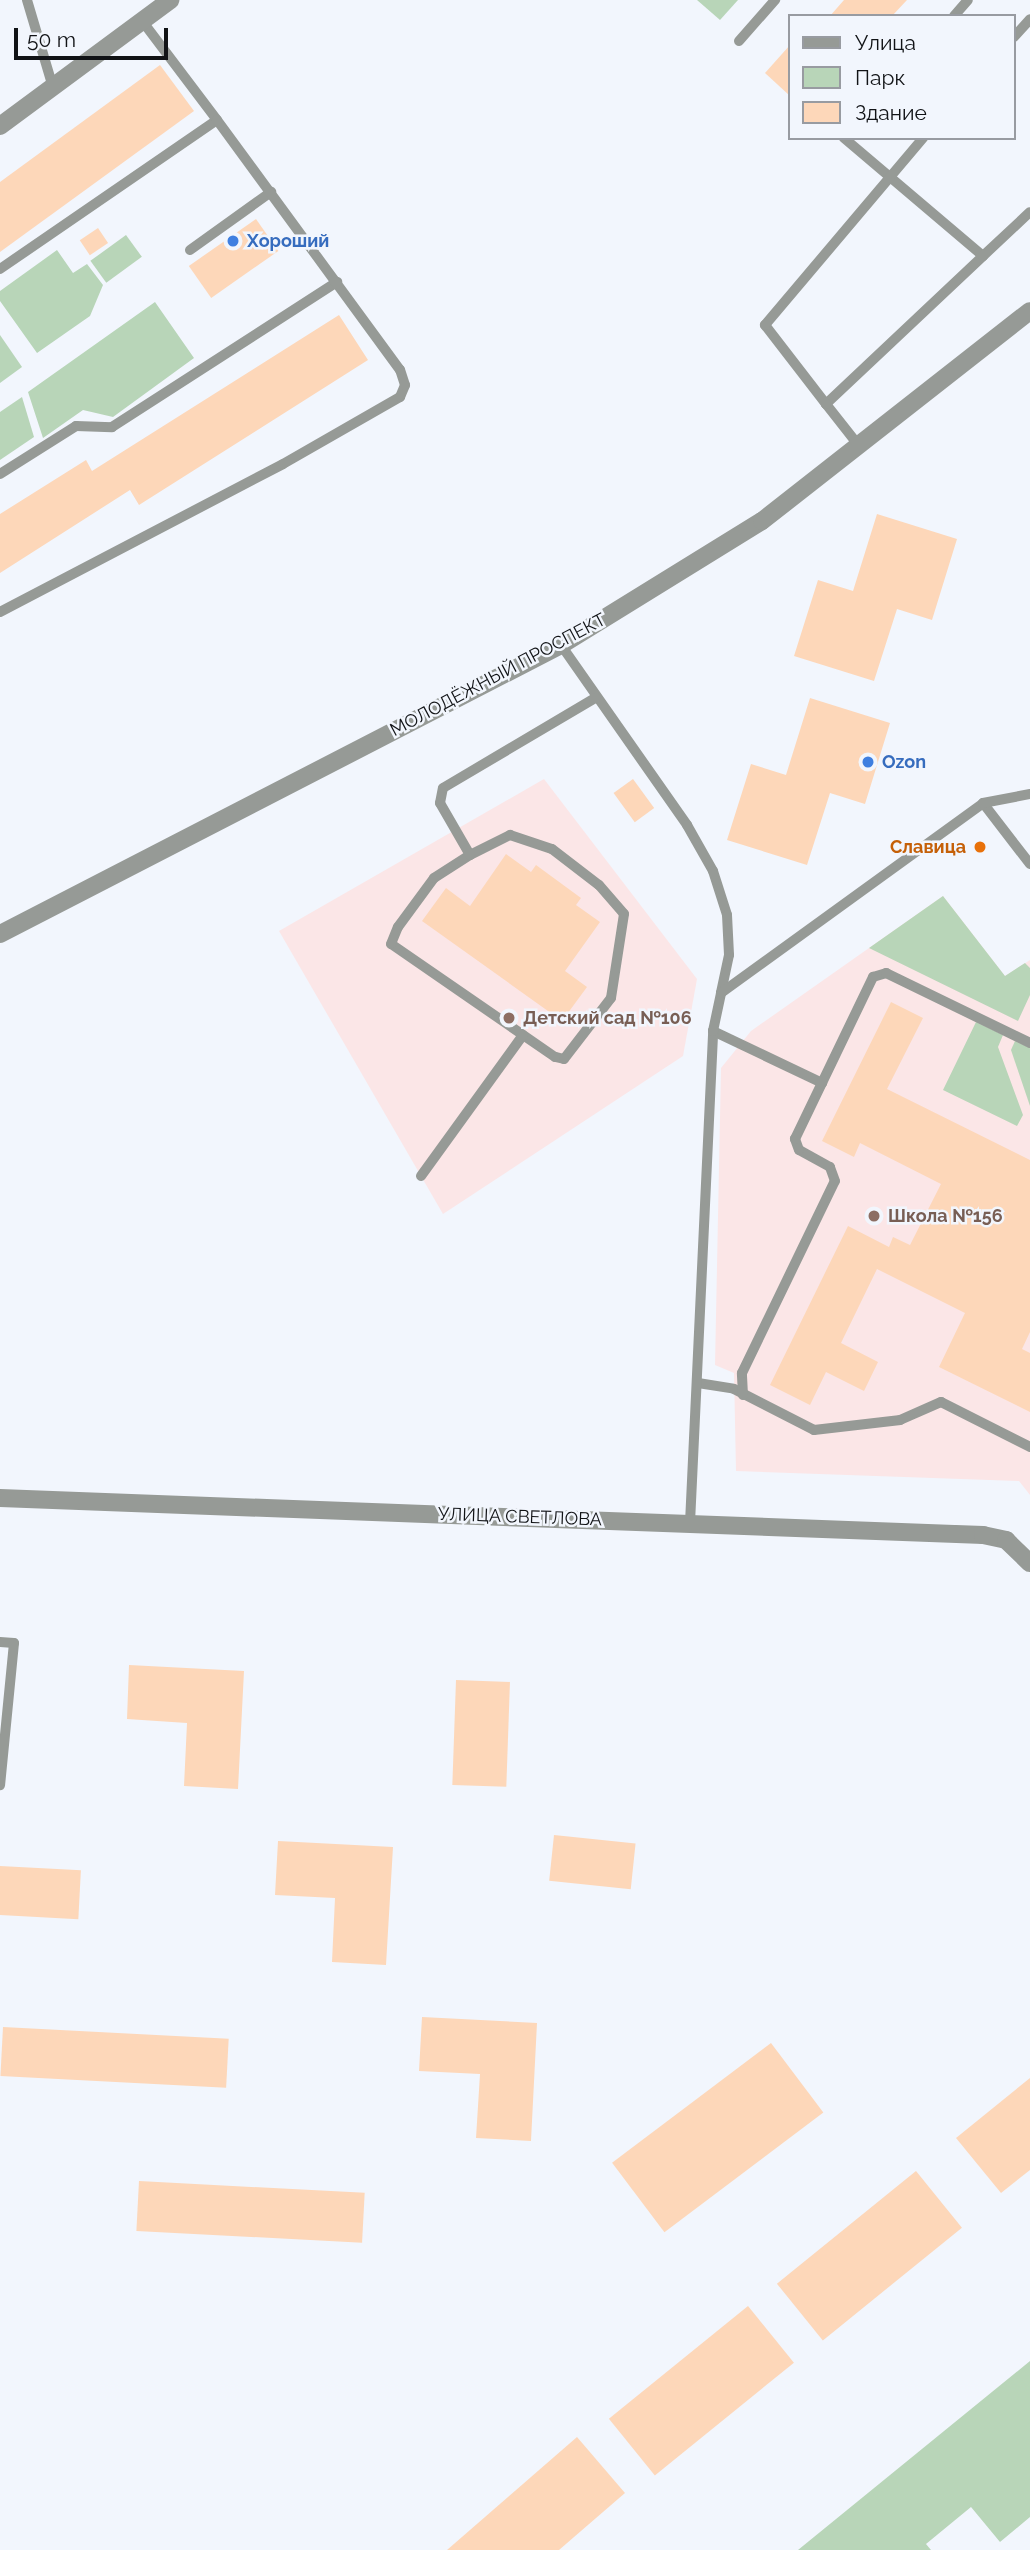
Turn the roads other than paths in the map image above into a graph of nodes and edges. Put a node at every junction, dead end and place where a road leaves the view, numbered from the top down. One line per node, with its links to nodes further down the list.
1 (27, 0): 10 (lane)
2 (170, 0): 7 (street)
3 (775, 0): 9 (lane)
4 (968, 0): 5 (lane)
5 (956, 14)
6 (1030, 19): 8 (lane)
7 (142, 21): 10 (street); 11 (lane)
8 (1016, 35)
9 (739, 41)
10 (53, 87): 12 (street)
11 (216, 120): 16 (lane); 20 (lane)
12 (0, 126)
13 (846, 140): 15 (lane)
14 (921, 140): 15 (lane)
15 (889, 176): 19 (lane); 23 (lane)
16 (271, 192): 18 (lane); 21 (lane)
17 (1030, 212): 19 (lane)
18 (190, 250)
19 (983, 256): 23 (lane)
20 (0, 270)
21 (337, 282): 25 (lane); 26 (lane)
22 (1030, 311): 24 (street, МОЛОДЁЖНЫЙ ПРОСПЕКТ)
23 (827, 404): 24 (lane)
24 (859, 446): 27 (street, МОЛОДЁЖНЫЙ ПРОСПЕКТ)
25 (0, 474)
26 (0, 612)
27 (561, 645): 28 (lane); 33 (street, МОЛОДЁЖНЫЙ ПРОСПЕКТ)
28 (595, 698): 31 (lane); 34 (lane)
29 (1030, 794): 30 (lane)
30 (983, 803): 32 (lane); 34 (lane)
31 (470, 855): 36 (lane); 36 (lane)
32 (1030, 864)
33 (0, 934)
34 (721, 993): 35 (lane)
35 (713, 1031): 38 (lane); 40 (lane)
36 (523, 1035): 39 (lane)
37 (1030, 1043): 38 (lane)
38 (822, 1083): 41 (lane)
39 (421, 1176)
40 (698, 1383): 41 (lane); 44 (lane)
41 (743, 1395): 42 (lane)
42 (1030, 1447)
43 (0, 1498): 44 (street, УЛИЦА СВЕТЛОВА)
44 (690, 1523): 45 (street, УЛИЦА СВЕТЛОВА)
45 (1030, 1563)
46 (0, 1642): 47 (lane)
47 (0, 1785)

